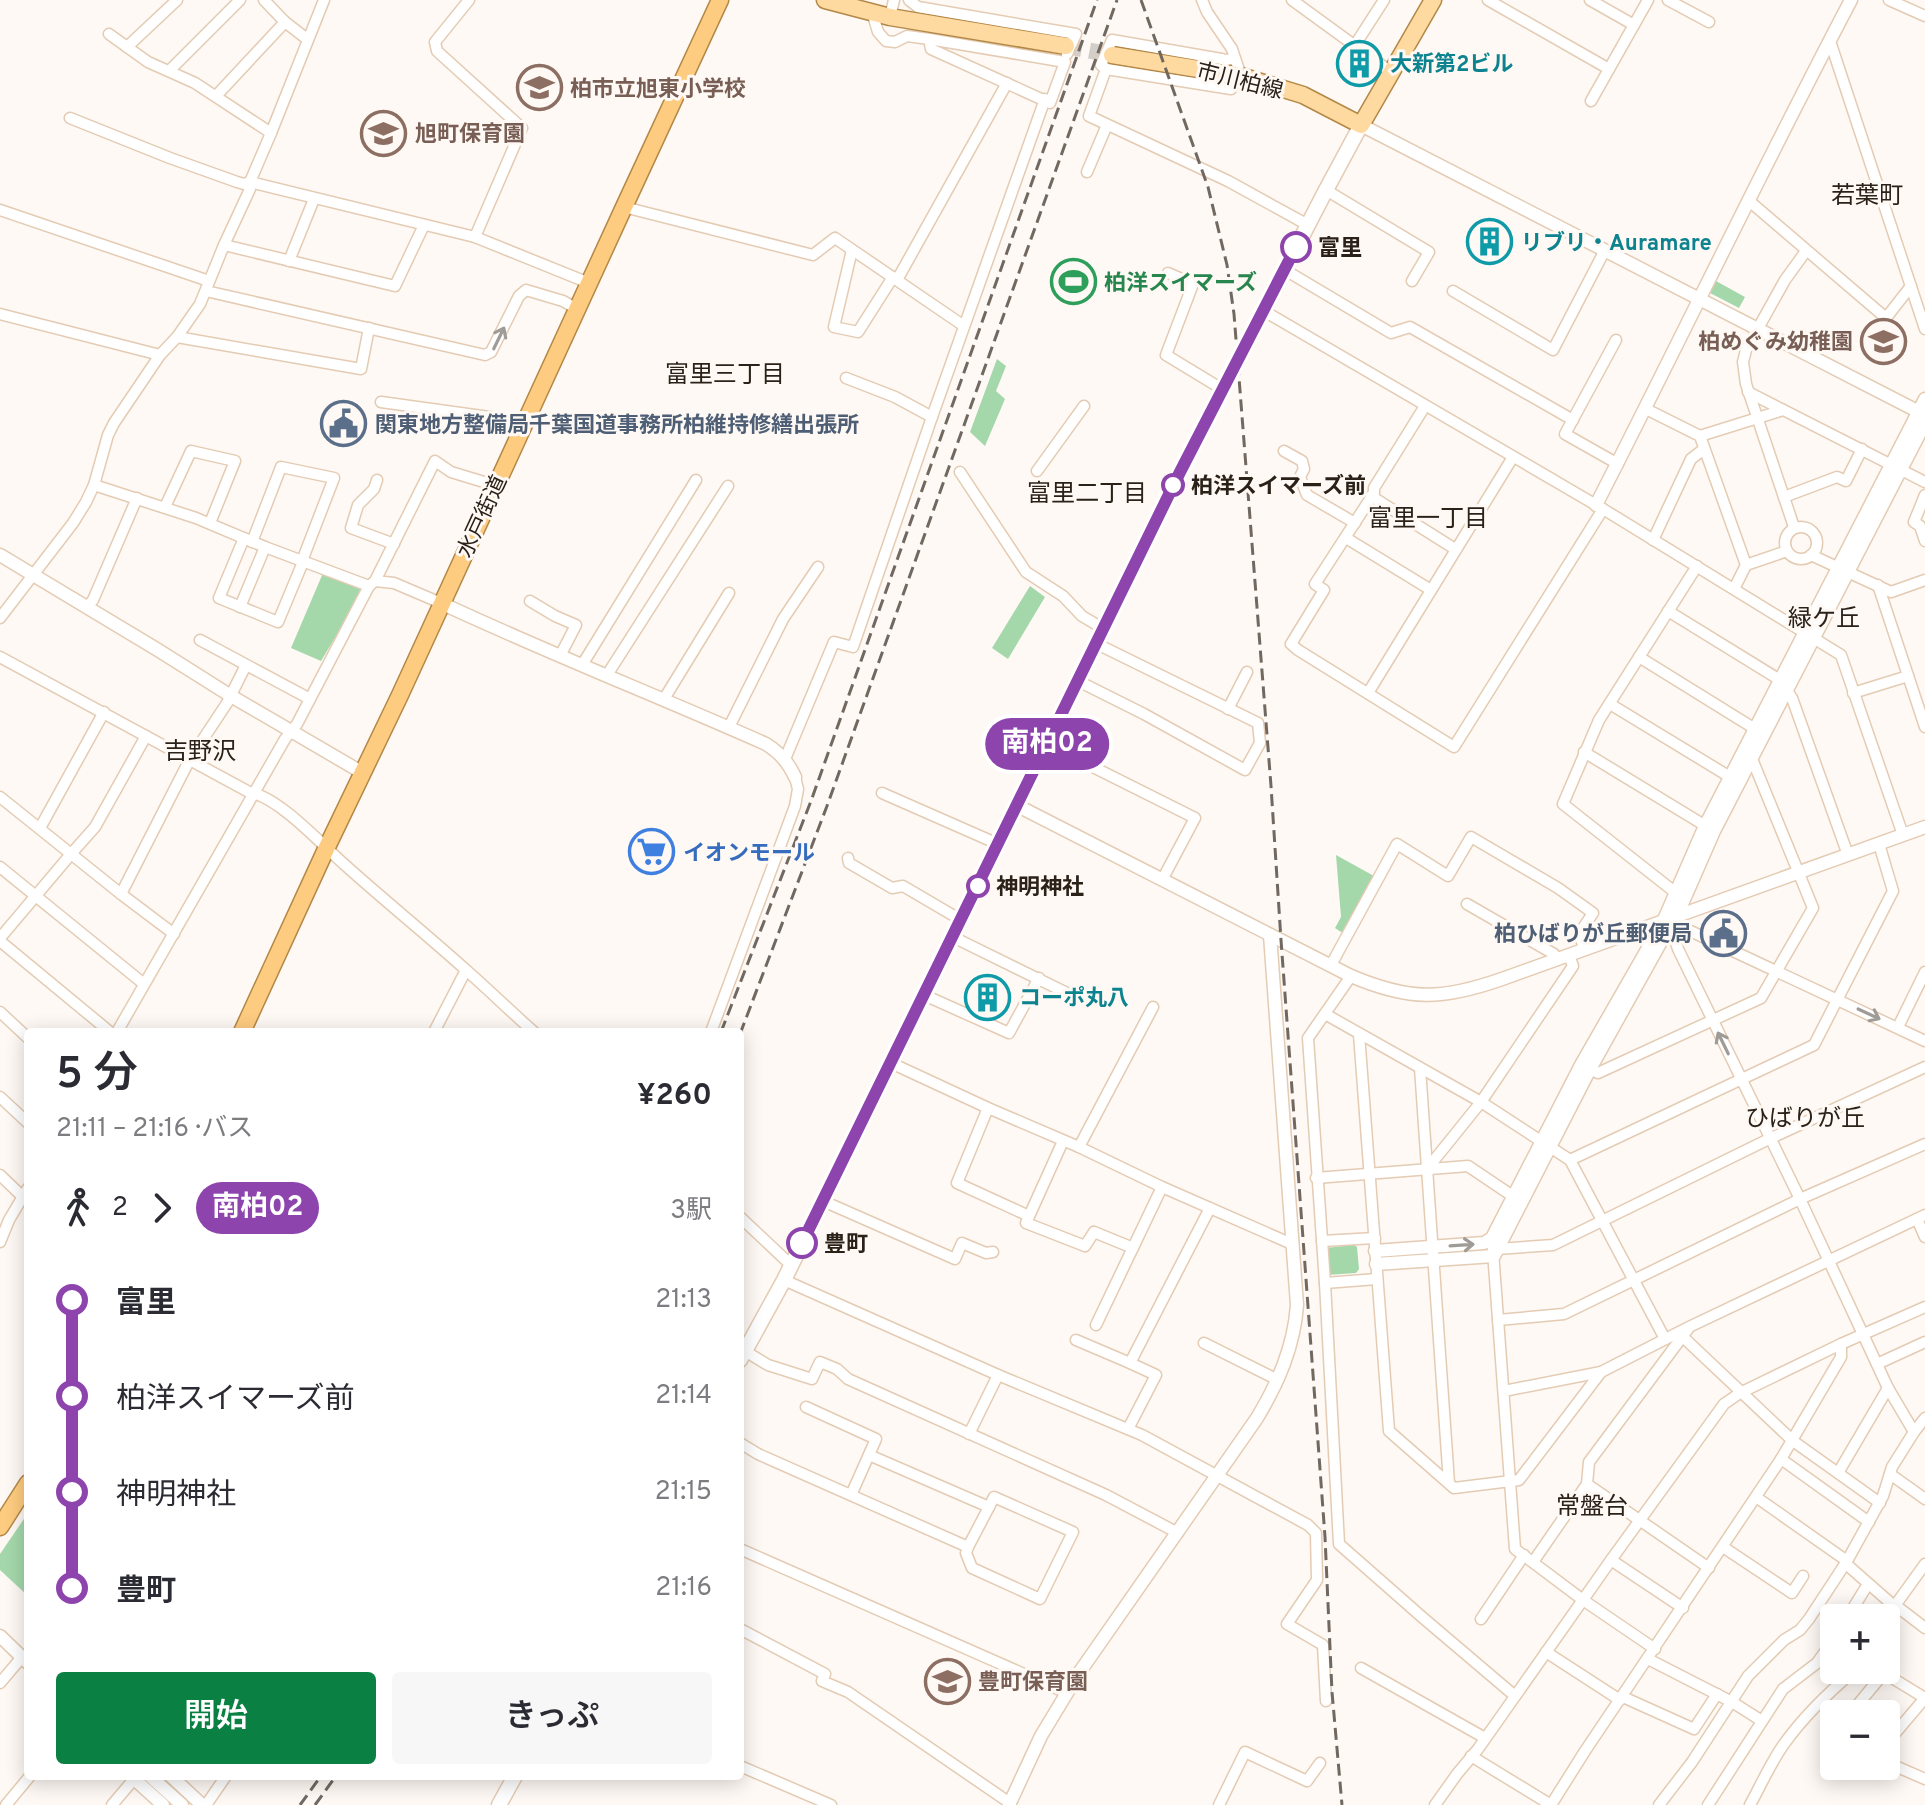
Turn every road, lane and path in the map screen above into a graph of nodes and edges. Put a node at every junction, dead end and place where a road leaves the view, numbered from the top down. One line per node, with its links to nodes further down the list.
1 (177, 0): 30 (street)
2 (240, 0): 35 (street)
3 (264, 0): 22 (street)
4 (324, 0): 26 (street)
5 (469, 0): 55 (street)
6 (720, 0): 51 (highway, 水戸街道)
7 (825, 0): 20 (main road)
8 (909, 0): 31 (street)
9 (1202, 0): 32 (street)
10 (1292, 0): 29 (street)
11 (1384, 0): 29 (street)
12 (1433, 0): 36 (main road)
13 (1488, 0): 34 (street)
14 (1590, 0): 24 (street)
15 (1648, 0): 24 (street)
16 (1668, 0): 23 (street)
17 (1851, 0): 28 (street)
18 (1889, 0): 21 (street)
19 (892, 8): 20 (main road); 31 (main road)
20 (872, 12): 27 (street)
21 (1925, 16)
22 (285, 22): 26 (street); 39 (street)
23 (1709, 22)
24 (1634, 25): 34 (street)
25 (109, 34): 30 (street)
26 (307, 39): 45 (street)
27 (929, 39): 31 (street); 38 (street)
28 (1830, 41): 50 (street); 67 (street)
29 (1355, 45): 36 (street)
30 (127, 47): 35 (street)
31 (1065, 54): 40 (street)
32 (1235, 58): 33 (street); 37 (street)
33 (1109, 62): 37 (main road, 市川柏線); 43 (street)
34 (1609, 69): 41 (street)
35 (169, 71): 39 (street)
36 (1391, 72): 44 (main road)
37 (1241, 76): 44 (main road, 市川柏線)
38 (1007, 83): 40 (street); 63 (street)
39 (216, 96): 45 (street)
40 (1045, 99): 73 (street)
41 (1591, 101)
42 (70, 118): 47 (street)
43 (1107, 125): 46 (street); 54 (street)
44 (1361, 125): 48 (main road); 58 (street)
45 (271, 133): 47 (street)
46 (1087, 172)
47 (250, 182): 49 (street); 56 (street)
48 (1326, 190): 54 (main road); 64 (street)
49 (314, 199): 53 (street); 60 (street)
50 (1748, 200): 59 (street); 69 (street)
51 (624, 207): 57 (street); 65 (highway, 水戸街道)
52 (0, 210): 66 (street)
53 (424, 225): 55 (street); 60 (street)
54 (1308, 225): 61 (main road)
55 (475, 237): 65 (street)
56 (224, 245): 60 (street); 66 (street)
57 (852, 250): 63 (street); 63 (street)
58 (1605, 250): 68 (street); 69 (street)
59 (1806, 251): 67 (street); 74 (street)
60 (289, 261)
61 (1285, 270): 71 (main road); 92 (street)
62 (1168, 273): 81 (street)
63 (895, 278): 73 (street)
64 (1412, 281)
65 (589, 283): 70 (highway, 水戸街道)
66 (207, 286): 75 (street); 77 (street)
67 (1911, 286): 76 (street)
68 (1453, 291)
69 (1701, 298): 74 (street); 87 (street)
70 (577, 309): 75 (street, one-way to 70); 93 (highway, 水戸街道)
71 (1264, 311): 81 (main road); 86 (street)
72 (0, 314): 79 (street)
73 (964, 326): 90 (street)
74 (1757, 327): 82 (street); 89 (street)
75 (369, 328): 77 (street)
76 (1925, 329)
77 (177, 337): 79 (street)
78 (1616, 340): 92 (street)
79 (160, 355): 106 (street)
80 (846, 378): 90 (street)
81 (1222, 389): 146 (main road)
82 (1748, 392): 88 (street); 91 (street)
83 (1925, 399): 89 (street)
84 (381, 402): 93 (street)
85 (1084, 406): 101 (street)
86 (1425, 406): 98 (street); 110 (street)
87 (1646, 409): 94 (street); 99 (street)
88 (1783, 410): 91 (street); 96 (street)
89 (1923, 416): 100 (street)
90 (932, 417): 177 (street)
91 (1757, 418): 94 (street); 111 (street)
92 (1573, 420): 99 (street)
93 (524, 423): 108 (highway, 水戸街道)
94 (1700, 436): 95 (street)
95 (1704, 449): 120 (street); 129 (street)
96 (1862, 449): 100 (street); 111 (street)
97 (1284, 451): 116 (street)
98 (1513, 457): 114 (street); 124 (street)
99 (1618, 464): 114 (street)
100 (1896, 467): 105 (street); 132 (street)
101 (1037, 471)
102 (960, 472): 146 (street)
103 (377, 480): 122 (street)
104 (696, 480): 154 (street)
105 (1925, 482)
106 (94, 485): 112 (street); 133 (street)
107 (728, 486): 156 (street)
108 (494, 487): 122 (street); 141 (highway, 水戸街道)
109 (1925, 495): 121 (street)
110 (1371, 496): 116 (street); 124 (street)
111 (1784, 497): 117 (street)
112 (137, 498): 113 (street); 142 (street)
113 (165, 507): 115 (street); 115 (street)
114 (1600, 507): 120 (street); 160 (street)
115 (210, 523): 119 (street)
116 (1355, 523): 118 (street)
117 (1794, 527): 125 (street); 127 (street)
118 (1346, 538): 138 (street); 160 (street)
119 (248, 540): 123 (street); 128 (street); 143 (street)
120 (1653, 540): 130 (street)
121 (1925, 541)
122 (394, 544): 135 (street)
123 (265, 547): 128 (street); 143 (street)
124 (1455, 549): 138 (street)
125 (1787, 551): 127 (street); 129 (street)
126 (0, 555): 133 (street)
127 (1811, 555): 132 (street)
128 (302, 561): 135 (street); 143 (street)
129 (1746, 565): 137 (street)
130 (1697, 566): 137 (street); 144 (street)
131 (818, 567): 168 (street)
132 (1843, 569): 136 (street); 147 (street)
133 (33, 574): 142 (street); 145 (street)
134 (1925, 580): 136 (street)
135 (372, 583): 141 (street); 163 (street)
136 (1878, 585): 157 (street)
137 (1734, 589): 147 (street)
138 (1431, 590): 160 (street)
139 (729, 593): 164 (street)
140 (530, 601): 150 (street)
141 (441, 603): 150 (street); 178 (highway, 水戸街道)
142 (87, 607): 162 (street)
143 (240, 607)
144 (1668, 611): 152 (street); 159 (street)
145 (0, 618)
146 (1104, 629): 149 (main road)
147 (1809, 635): 159 (street); 161 (street)
148 (200, 640): 153 (street)
149 (1097, 644): 158 (main road); 166 (street)
150 (560, 656): 154 (street)
151 (0, 657): 167 (street)
152 (1639, 657): 165 (street); 170 (street)
153 (246, 665): 162 (street); 163 (street)
154 (582, 665): 156 (street)
155 (1247, 672): 166 (street)
156 (607, 675): 164 (street)
157 (1908, 676): 161 (street); 169 (street)
158 (1078, 681): 166 (street); 173 (main road)
159 (1783, 685): 170 (street); 193 (street)
160 (1368, 693)
161 (1853, 693): 188 (street)
162 (231, 696): 171 (street); 176 (street)
163 (310, 699): 171 (street)
164 (664, 699): 168 (street)
165 (1610, 704): 175 (street); 180 (street)
166 (1228, 709)
167 (104, 712): 172 (street); 186 (street)
168 (729, 727): 177 (street)
169 (1925, 727)
170 (1760, 731): 174 (street)
171 (291, 732): 178 (street); 181 (street)
172 (146, 736): 176 (street); 192 (street)
173 (1047, 744): 184 (main road); 197 (street)
174 (1749, 751): 180 (street); 187 (street); 196 (street)
175 (1584, 752): 187 (street); 198 (street)
176 (190, 759): 181 (street); 199 (street)
177 (785, 759): 179 (street)
178 (363, 773): 191 (highway, 水戸街道)
179 (795, 777): 231 (street)
180 (1730, 777): 187 (street)
181 (255, 793): 191 (street); 204 (street)
182 (882, 793): 189 (street)
183 (0, 797): 186 (street)
184 (1018, 806): 189 (main road); 197 (street)
185 (1925, 827): 188 (street)
186 (40, 828): 192 (street)
187 (1709, 828): 198 (street); 203 (street)
188 (1903, 835): 190 (street)
189 (998, 844): 202 (main road)
190 (1879, 844): 193 (street); 220 (street)
191 (327, 847): 212 (street); 228 (highway, 水戸街道)
192 (71, 854): 199 (street); 200 (street)
193 (1848, 855): 196 (street)
194 (848, 858): 202 (street)
195 (0, 867): 200 (street)
196 (1799, 871): 203 (street); 213 (street)
197 (1162, 880): 205 (street)
198 (1676, 893): 203 (street)
199 (121, 894): 204 (street)
200 (36, 896): 207 (street); 217 (street)
201 (1467, 904): 210 (street)
202 (961, 920): 206 (main road)
203 (1670, 921): 208 (street); 213 (street); 224 (street); 236 (street)
204 (174, 934): 217 (street)
205 (1270, 935): 211 (street); 268 (street)
206 (953, 937): 216 (street); 218 (main road)
207 (0, 940): 226 (street)
208 (1585, 950): 209 (street); 211 (street)
209 (1569, 955): 210 (street); 241 (street)
210 (1556, 960): 215 (street)
211 (1331, 965): 215 (street)
212 (466, 970): 229 (street); 230 (street)
213 (1776, 971): 220 (street); 224 (street)
214 (1925, 972): 225 (street)
215 (1351, 976): 223 (street)
216 (1039, 978): 218 (street); 219 (street)
217 (144, 984): 227 (street)
218 (924, 995): 235 (main road)
219 (1073, 996)
220 (1838, 1000): 225 (street, one-way to 225); 239 (street)
221 (1153, 1007): 248 (street)
222 (0, 1012): 232 (street)
223 (1325, 1014): 233 (street); 253 (street)
224 (1713, 1020): 236 (street); 239 (street, one-way to 224)
225 (1898, 1027): 234 (street)
226 (105, 1028)
227 (119, 1028)
228 (244, 1028)
229 (436, 1028)
230 (530, 1028)
231 (712, 1028)
232 (24, 1034)
233 (1359, 1034): 238 (street); 251 (street)
234 (1925, 1041)
235 (891, 1063): 242 (street); 259 (main road)
236 (1586, 1067): 247 (street)
237 (1925, 1067): 244 (street)
238 (1420, 1068): 241 (street); 250 (street)
239 (1741, 1080): 244 (street); 249 (street)
240 (0, 1097): 243 (street)
241 (1481, 1102): 247 (street); 250 (street)
242 (988, 1108): 245 (street); 261 (street)
243 (24, 1119)
244 (1769, 1139): 258 (street); 264 (street)
245 (1063, 1141): 248 (street); 261 (street)
246 (1925, 1144): 258 (street)
247 (1546, 1145): 249 (street); 257 (street)
248 (1079, 1147): 254 (street)
249 (1570, 1160): 264 (street)
250 (1427, 1169): 251 (street); 257 (street); 273 (street)
251 (1369, 1172): 253 (street); 271 (street)
252 (0, 1175): 255 (street)
253 (1316, 1178): 266 (street)
254 (1162, 1187): 260 (street); 270 (street)
255 (24, 1192)
256 (24, 1196): 267 (street)
257 (1518, 1199): 269 (street)
258 (1800, 1199): 274 (street); 278 (street)
259 (823, 1201): 272 (street); 275 (main road)
260 (1210, 1208): 268 (street); 292 (street)
261 (1029, 1216): 270 (street)
262 (1921, 1217): 265 (street); 274 (street)
263 (744, 1221): 275 (street)
264 (1602, 1221): 269 (street); 278 (street)
265 (1925, 1237)
266 (1322, 1241): 271 (street); 279 (street)
267 (0, 1242)
268 (1292, 1244): 296 (street)
269 (1494, 1247): 273 (street); 273 (street, one-way to 269); 281 (street)
270 (1133, 1248): 282 (street)
271 (1375, 1251): 273 (street); 276 (street)
272 (993, 1252)
273 (1433, 1254): 313 (street)
274 (1830, 1261): 283 (street); 284 (street)
275 (791, 1265): 277 (main road)
276 (1377, 1279): 279 (street); 313 (street)
277 (784, 1280): 290 (main road); 295 (street)
278 (1633, 1280): 281 (street); 285 (street)
279 (1325, 1283): 357 (street)
280 (1925, 1307): 284 (street)
281 (1498, 1320): 298 (street)
282 (1096, 1325)
283 (1686, 1332): 285 (street); 299 (street); 314 (street)
284 (1863, 1334): 289 (street); 293 (street)
285 (1665, 1339): 294 (street)
286 (1076, 1340): 292 (street)
287 (1925, 1342): 293 (street)
288 (1204, 1343): 296 (street)
289 (1841, 1344): 299 (street); 305 (street)
290 (744, 1352)
291 (744, 1357): 304 (street)
292 (1130, 1363): 302 (street)
293 (1877, 1364): 297 (street)
294 (1601, 1372): 298 (street); 312 (street)
295 (998, 1375): 302 (street); 304 (street)
296 (1278, 1380): 311 (street)
297 (1888, 1388): 303 (street); 309 (street)
298 (1504, 1391): 312 (street)
299 (1740, 1393): 305 (street); 321 (street)
300 (806, 1407): 307 (street)
301 (1925, 1418): 303 (street)
302 (1128, 1429): 311 (street)
303 (1914, 1432): 310 (street)
304 (969, 1434): 324 (street)
305 (1793, 1441): 308 (street); 309 (street)
306 (744, 1445): 316 (street)
307 (869, 1455): 316 (street); 320 (street)
308 (1781, 1459): 318 (street); 322 (street)
309 (1838, 1473): 319 (street)
310 (1890, 1474): 317 (street); 319 (street)
311 (1216, 1476): 324 (street); 361 (street)
312 (1510, 1481): 313 (street); 328 (street)
313 (1449, 1483)
314 (1587, 1484): 321 (street); 328 (street)
315 (24, 1489): 323 (highway)
316 (851, 1495): 325 (street)
317 (1924, 1495)
318 (1756, 1497): 326 (street); 330 (street)
319 (1880, 1503): 322 (street)
320 (989, 1507): 325 (street); 325 (street)
321 (1640, 1520): 329 (street); 332 (street)
322 (1869, 1522): 330 (street)
323 (0, 1527)
324 (1178, 1533): 355 (street)
325 (968, 1547)
326 (1723, 1547): 332 (street); 333 (street)
327 (744, 1551): 355 (street)
328 (1528, 1558): 336 (street); 342 (street)
329 (1611, 1560): 336 (street); 340 (street)
330 (1846, 1562): 335 (street); 362 (street)
331 (1925, 1564): 334 (street)
332 (1709, 1568): 340 (street)
333 (1803, 1576)
334 (1920, 1578): 339 (street)
335 (1868, 1584): 337 (street); 338 (street)
336 (1583, 1600): 346 (street); 347 (street)
337 (1856, 1604)
338 (1892, 1604)
339 (1896, 1604)
340 (1683, 1608): 346 (street)
341 (1900, 1610): 343 (street)
342 (1481, 1619)
343 (1925, 1628)
344 (744, 1631): 378 (street)
345 (0, 1636): 348 (street)
346 (1655, 1649): 349 (street)
347 (1546, 1652): 357 (street); 358 (street)
348 (24, 1659)
349 (1648, 1659): 356 (street); 358 (street)
350 (1820, 1659): 363 (street)
351 (24, 1661): 353 (street)
352 (1361, 1668): 365 (street)
353 (0, 1683)
354 (1839, 1684): 390 (street)
355 (1067, 1693): 378 (street)
356 (1717, 1694): 358 (street); 362 (street)
357 (1515, 1696): 365 (street)
358 (1621, 1698): 366 (street)
359 (1925, 1698): 360 (street); 364 (street)
360 (1862, 1700)
361 (1326, 1701)
362 (1732, 1702): 363 (street); 388 (street)
363 (1762, 1721): 389 (street)
364 (1900, 1727)
365 (1485, 1738): 366 (street)
366 (1471, 1756): 387 (street)
367 (1320, 1763): 386 (street)
368 (744, 1768): 385 (street)
369 (1900, 1768): 370 (street)
370 (1925, 1779)
371 (27, 1780): 379 (street)
372 (131, 1780): 380 (street)
373 (135, 1780): 381 (street)
374 (154, 1780): 382 (street)
375 (176, 1780): 383 (street)
376 (223, 1780): 383 (street)
377 (513, 1780): 384 (main road)
378 (1009, 1804)
379 (6, 1805)
380 (112, 1805)
381 (163, 1805)
382 (182, 1805)
383 (204, 1805)
384 (499, 1805)
385 (831, 1805)
386 (1219, 1805)
387 (1435, 1805)
388 (1659, 1805)
389 (1708, 1805)
390 (1750, 1805)

